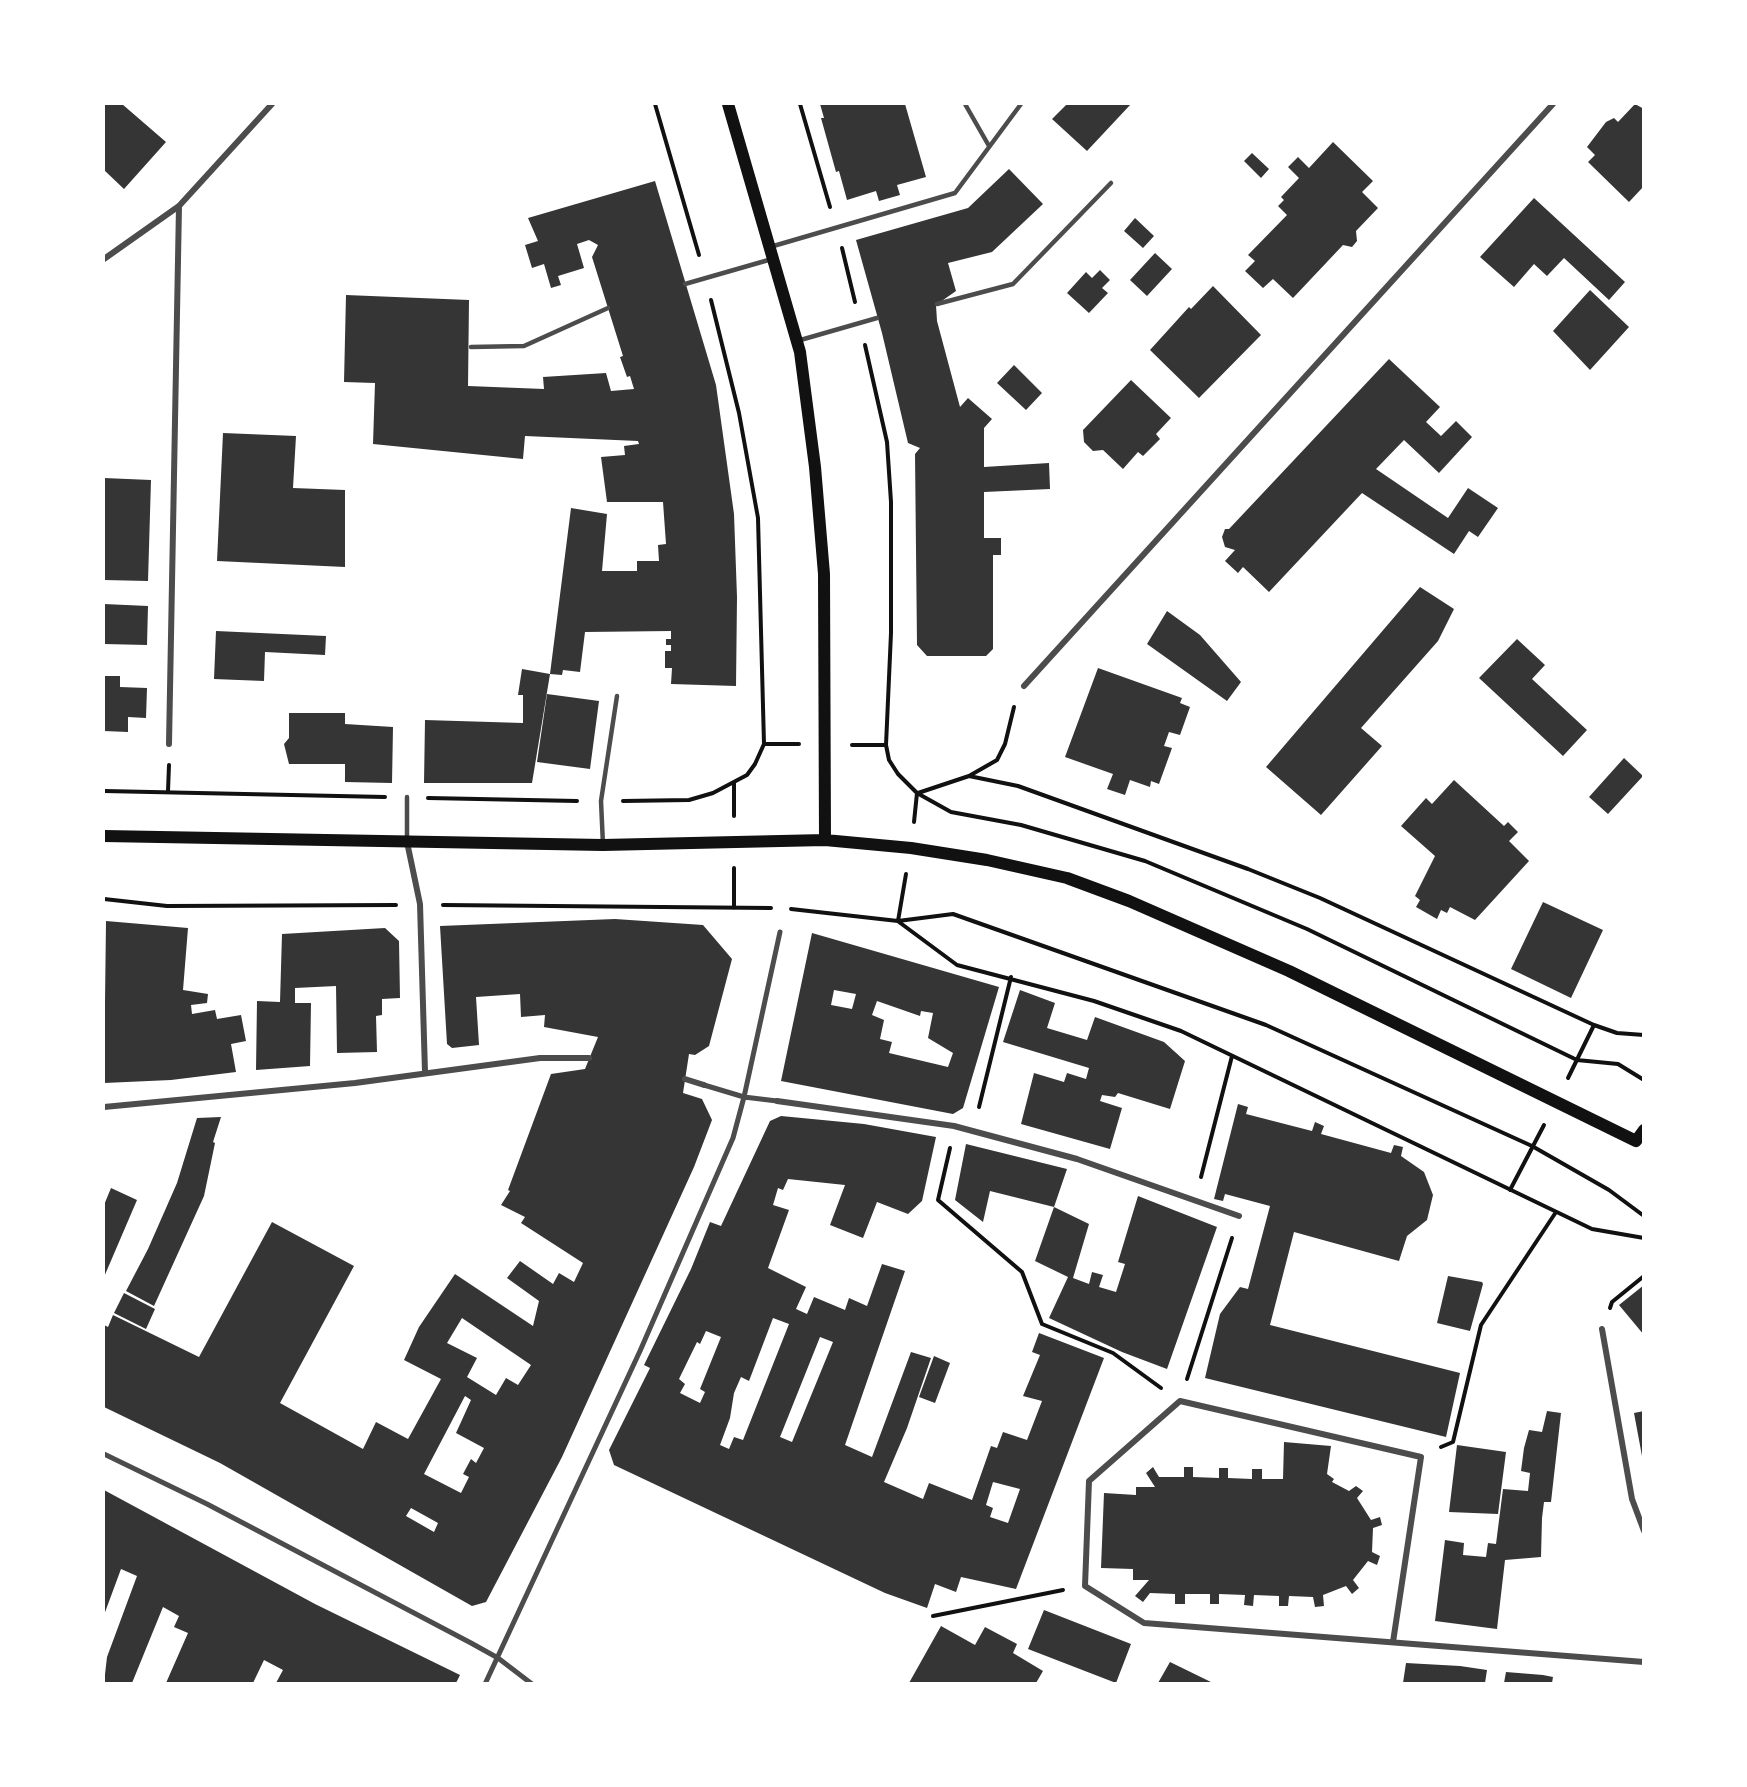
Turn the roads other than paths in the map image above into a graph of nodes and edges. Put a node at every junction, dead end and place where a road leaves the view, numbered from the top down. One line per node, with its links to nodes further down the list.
1 (272, 104): 8 (street)
2 (728, 104): 9 (main road)
3 (965, 104): 6 (lane)
4 (1021, 104): 6 (lane)
5 (1553, 104): 17 (street)
6 (989, 146): 9 (lane)
7 (1111, 183): 12 (lane)
8 (179, 206): 10 (street); 19 (street)
9 (771, 253): 11 (lane); 15 (main road)
10 (104, 259)
11 (685, 284)
12 (937, 304)
13 (608, 308): 16 (lane)
14 (878, 318): 15 (lane)
15 (797, 341): 22 (main road)
16 (471, 347)
17 (1024, 686)
18 (617, 696): 24 (lane)
19 (169, 744)
20 (407, 797): 23 (lane)
21 (104, 836): 23 (main road)
22 (825, 840): 24 (main road); 33 (main road)
23 (407, 842): 24 (main road); 27 (street)
24 (603, 844)
25 (780, 932): 30 (street)
26 (589, 1058): 27 (street)
27 (425, 1072): 32 (street)
28 (685, 1079): 29 (street)
29 (704, 1085): 30 (street)
30 (744, 1097): 31 (street); 39 (street)
31 (777, 1101): 34 (street)
32 (104, 1107)
33 (1644, 1130)
34 (1239, 1216)
35 (1602, 1329): 37 (street)
36 (104, 1454): 39 (street)
37 (1644, 1531)
38 (1393, 1642): 38 (street); 40 (street)
39 (498, 1658): 41 (street); 42 (street)
40 (1644, 1662)
41 (485, 1683)
42 (532, 1683)

